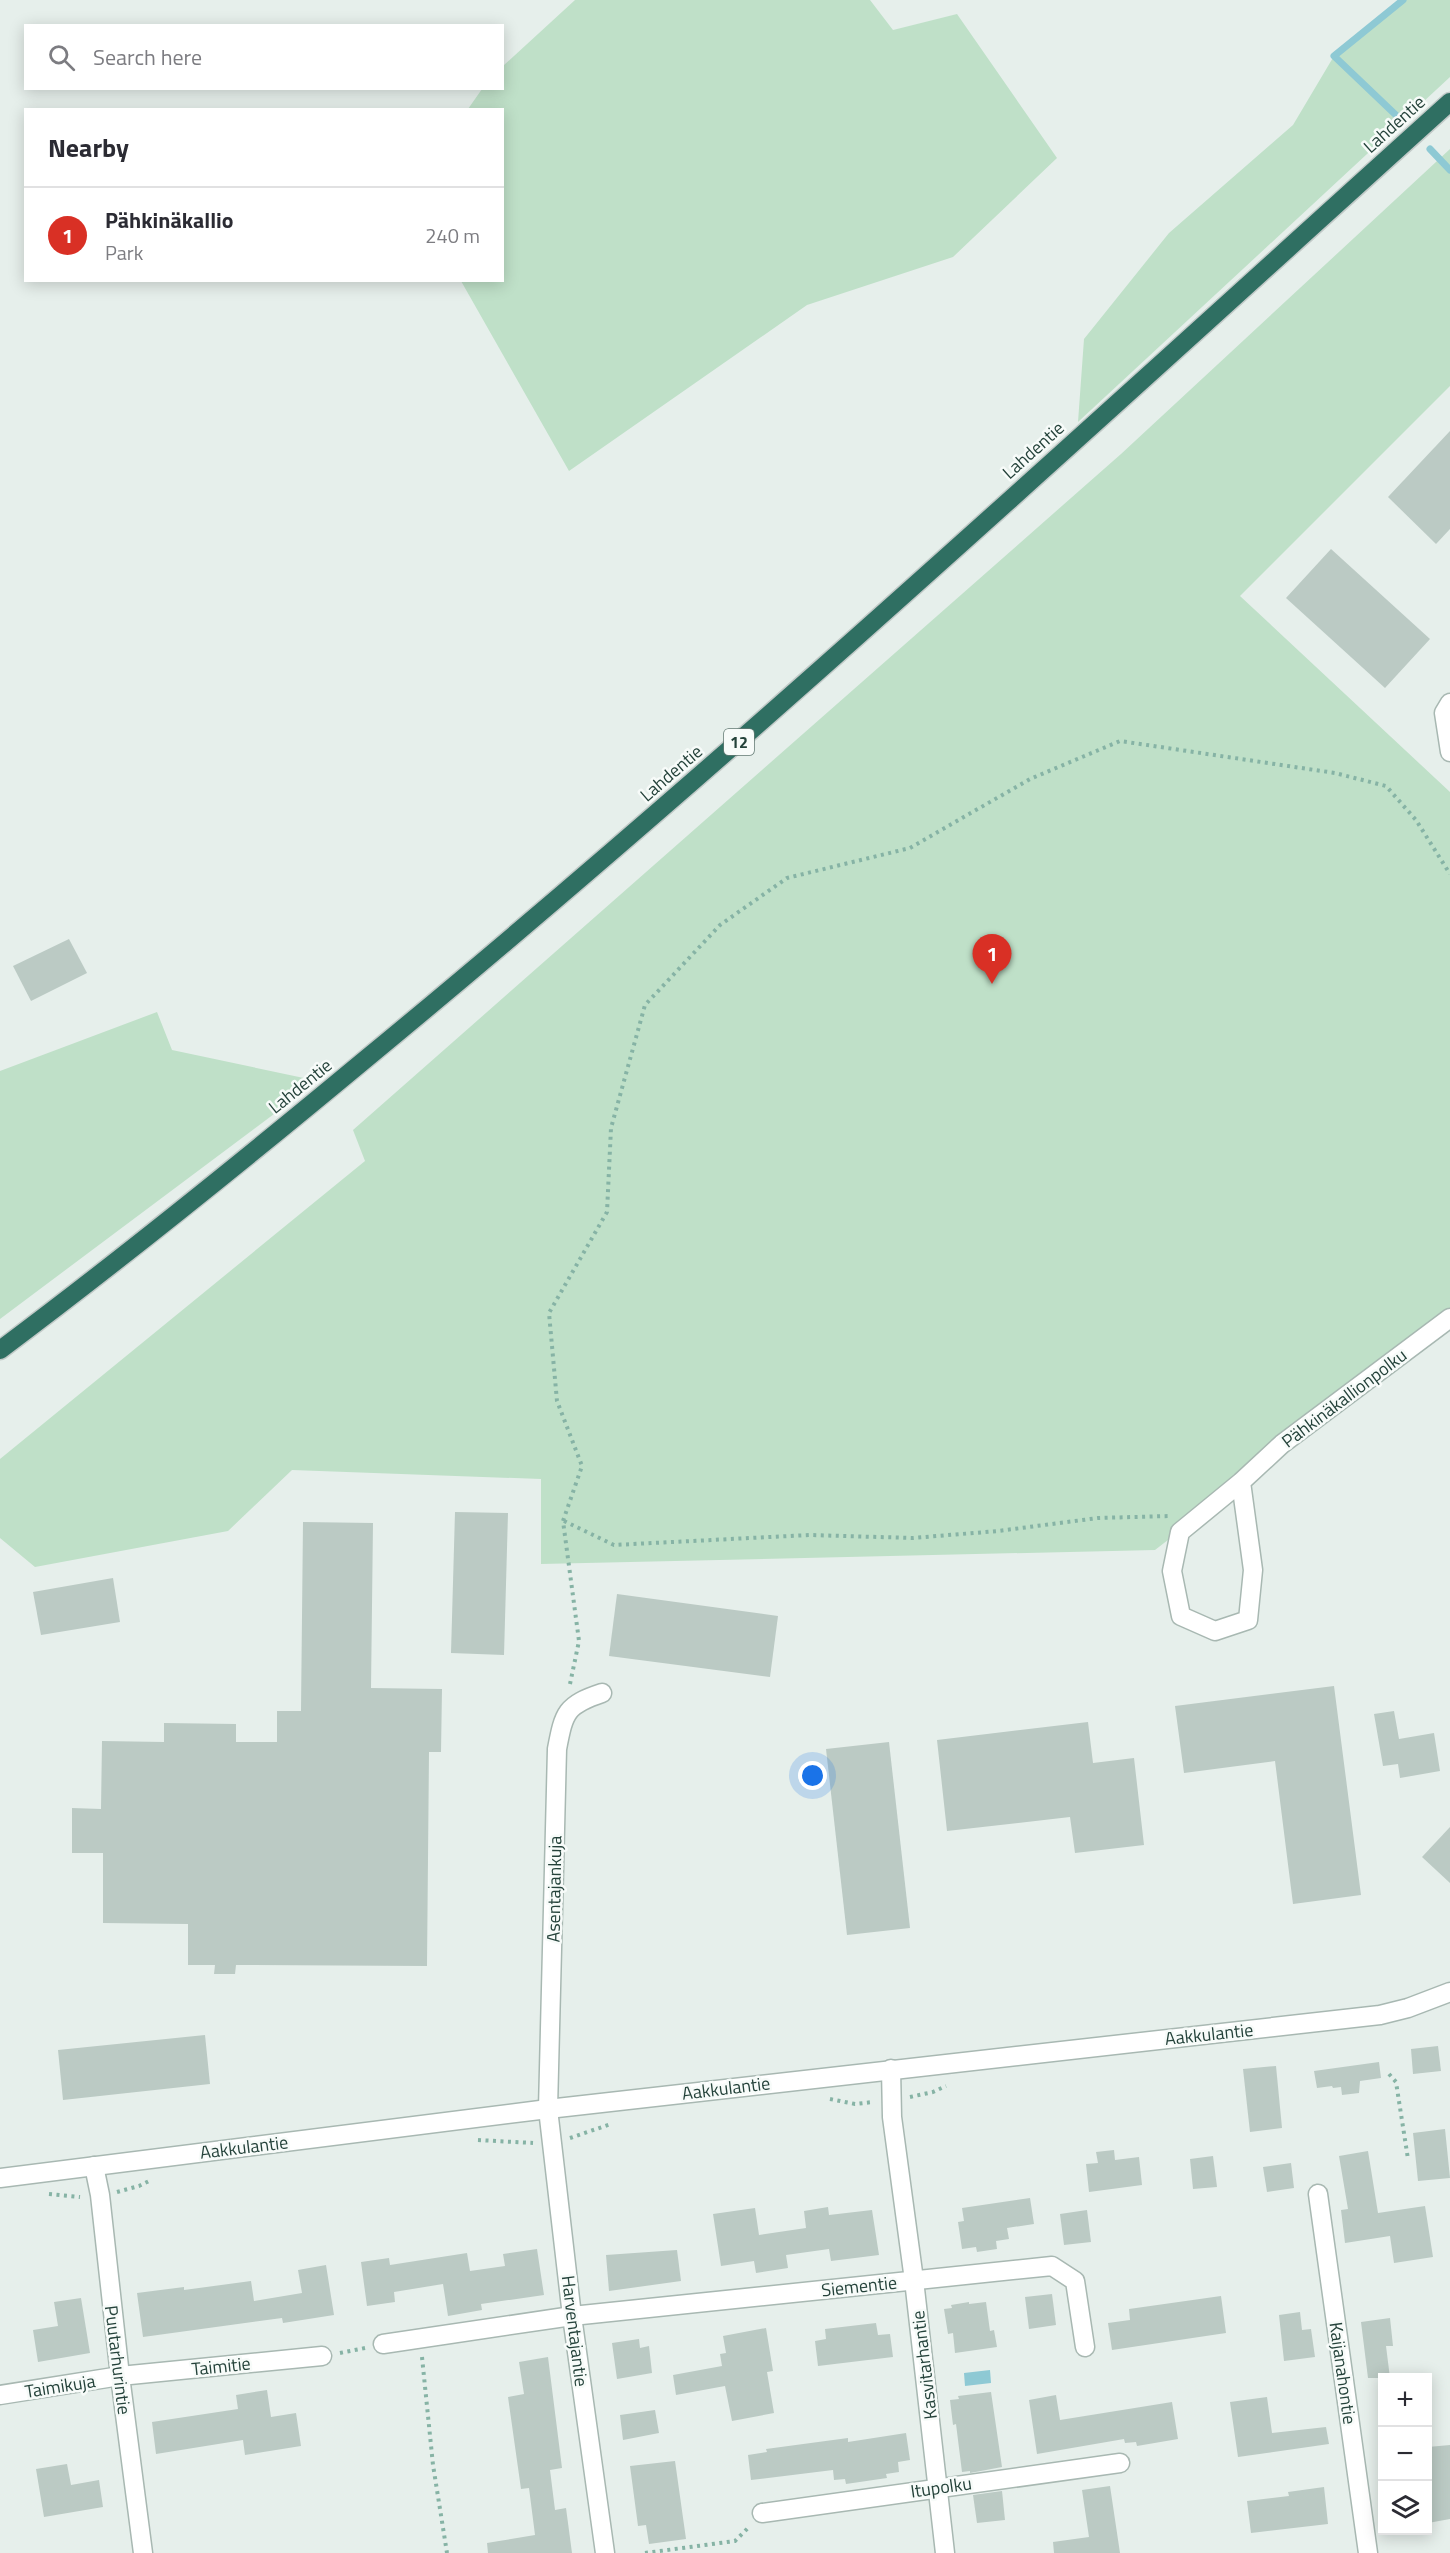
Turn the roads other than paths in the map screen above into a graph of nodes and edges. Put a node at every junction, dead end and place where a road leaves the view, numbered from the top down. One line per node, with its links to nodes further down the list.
1 (1450, 102): 5 (highway, Lahdentie / 12)
2 (1450, 703): 3 (street)
3 (1450, 752)
4 (1450, 1317): 6 (street, Pähkinäkallionpolku)
5 (0, 1350)
6 (1241, 1482): 6 (street, Pähkinäkallionpolku)
7 (603, 1693): 10 (street, Asentajankuja)
8 (1450, 1992): 9 (street, Aakkulantie)
9 (891, 2069): 10 (street, Aakkulantie); 14 (street, Kasvitarhantie)
10 (548, 2109): 11 (street, Aakkulantie); 15 (street, Harventajantie)
11 (94, 2166): 12 (street, Aakkulantie); 19 (street, Puutarhurintie)
12 (0, 2178)
13 (1318, 2194): 27 (street, Kaijanahontie)
14 (914, 2280): 15 (street, Siementie); 17 (street, Siementie); 22 (street, Kasvitarhantie)
15 (572, 2316): 16 (street); 25 (street, Harventajantie)
16 (383, 2344)
17 (1085, 2347)
18 (322, 2356): 19 (street, Taimitie)
19 (120, 2376): 20 (street, Taimikuja); 24 (street, Puutarhurintie)
20 (0, 2395)
21 (1120, 2463): 22 (street, Itupolku)
22 (939, 2487): 23 (street, Itupolku); 26 (street, Kasvitarhantie)
23 (762, 2513)
24 (143, 2553)
25 (605, 2553)
26 (945, 2553)
27 (1368, 2553)

